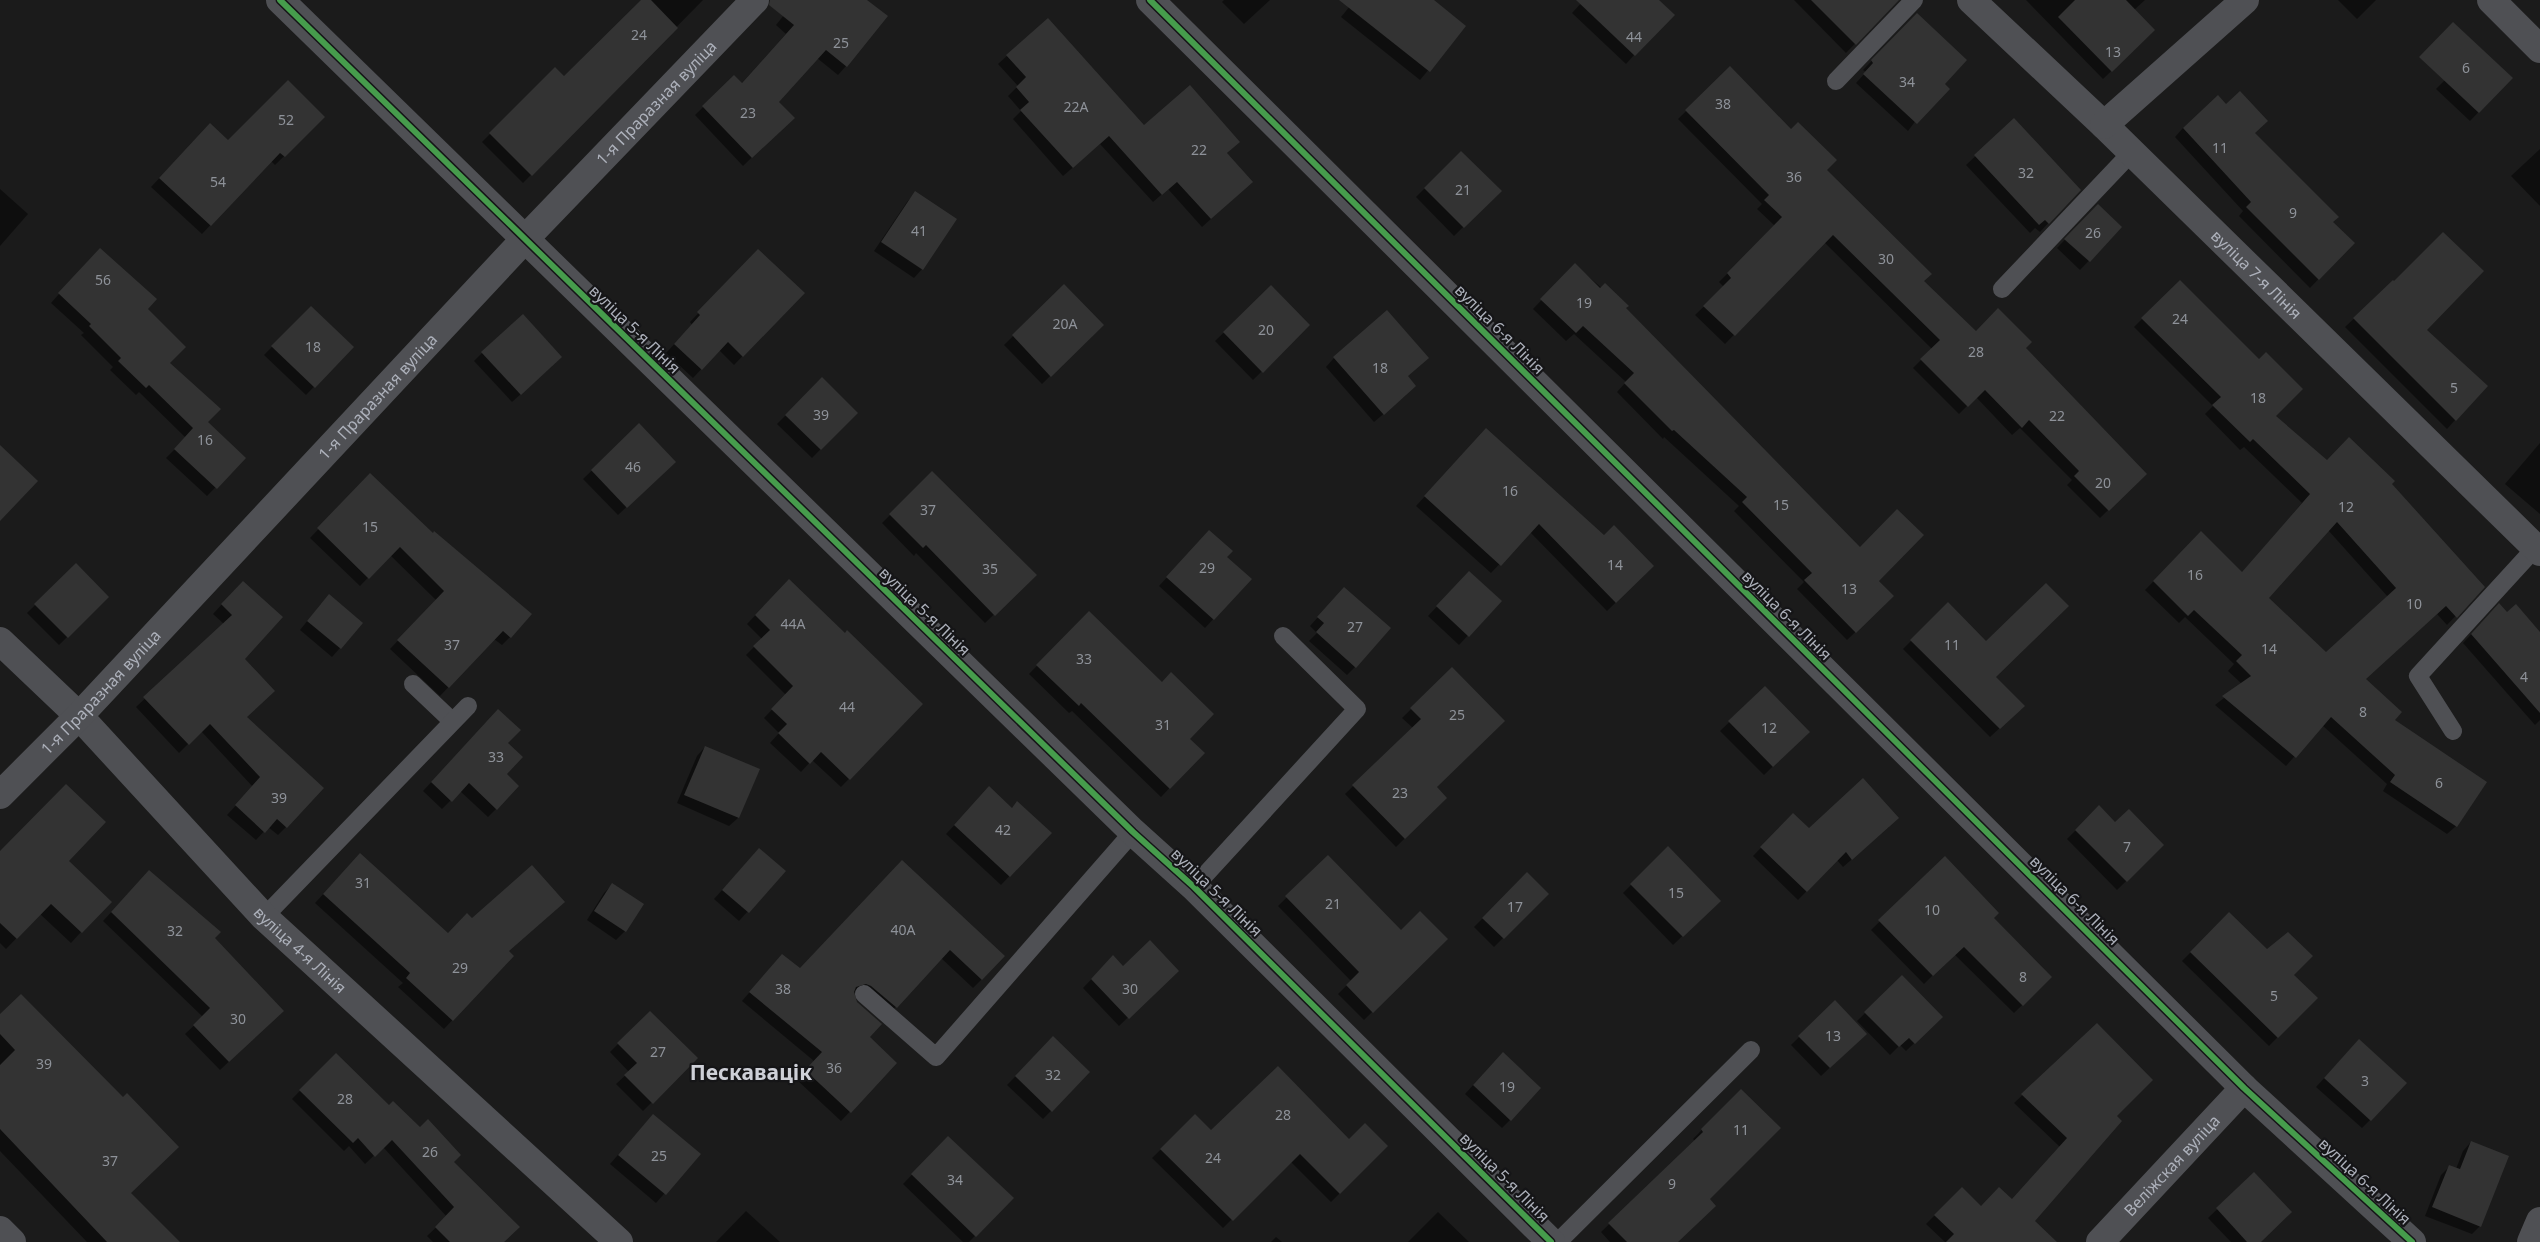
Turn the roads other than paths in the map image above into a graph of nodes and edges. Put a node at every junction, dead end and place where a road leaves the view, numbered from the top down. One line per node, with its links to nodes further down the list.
1 (280, 0): 12 (street, вуліца 5-я Лінія)
2 (755, 0): 12 (street, 1-я Праразная вуліца)
3 (1150, 0): 28 (street, вуліца 6-я Лінія)
4 (1914, 0): 9 (lane)
5 (1971, 0): 10 (street, вуліца 7-я Лінія)
6 (2246, 0): 10 (street)
7 (2491, 0): 8 (street)
8 (2540, 49)
9 (1836, 81)
10 (2104, 125): 11 (street, вуліца 7-я Лінія)
11 (2132, 152): 13 (lane); 14 (street, вуліца 7-я Лінія)
12 (524, 240): 19 (street, 1-я Праразная вуліца); 23 (street, вуліца 5-я Лінія)
13 (2002, 289)
14 (2538, 550): 21 (lane)
15 (1283, 636): 24 (lane)
16 (0, 641): 19 (street, вуліца 4-я Лінія)
17 (413, 684): 20 (lane)
18 (468, 706): 20 (lane)
19 (79, 716): 22 (street, 1-я Праразная вуліца); 25 (street, вуліца 4-я Лінія)
20 (452, 721): 25 (lane)
21 (2453, 731)
22 (0, 795)
23 (1133, 832): 24 (street, вуліца 5-я Лінія); 26 (lane)
24 (1194, 887): 33 (street, вуліца 5-я Лінія)
25 (264, 917): 32 (street, вуліца 4-я Лінія)
26 (864, 994)
27 (1751, 1050): 34 (lane)
28 (2244, 1088): 35 (street, Веліжская вуліца); 36 (street, вуліца 6-я Лінія)
29 (2540, 1221): 37 (street)
30 (0, 1230): 31 (street)
31 (12, 1242)
32 (619, 1242)
33 (1550, 1242)
34 (1558, 1242)
35 (2100, 1242)
36 (2412, 1242)
37 (2531, 1242)

